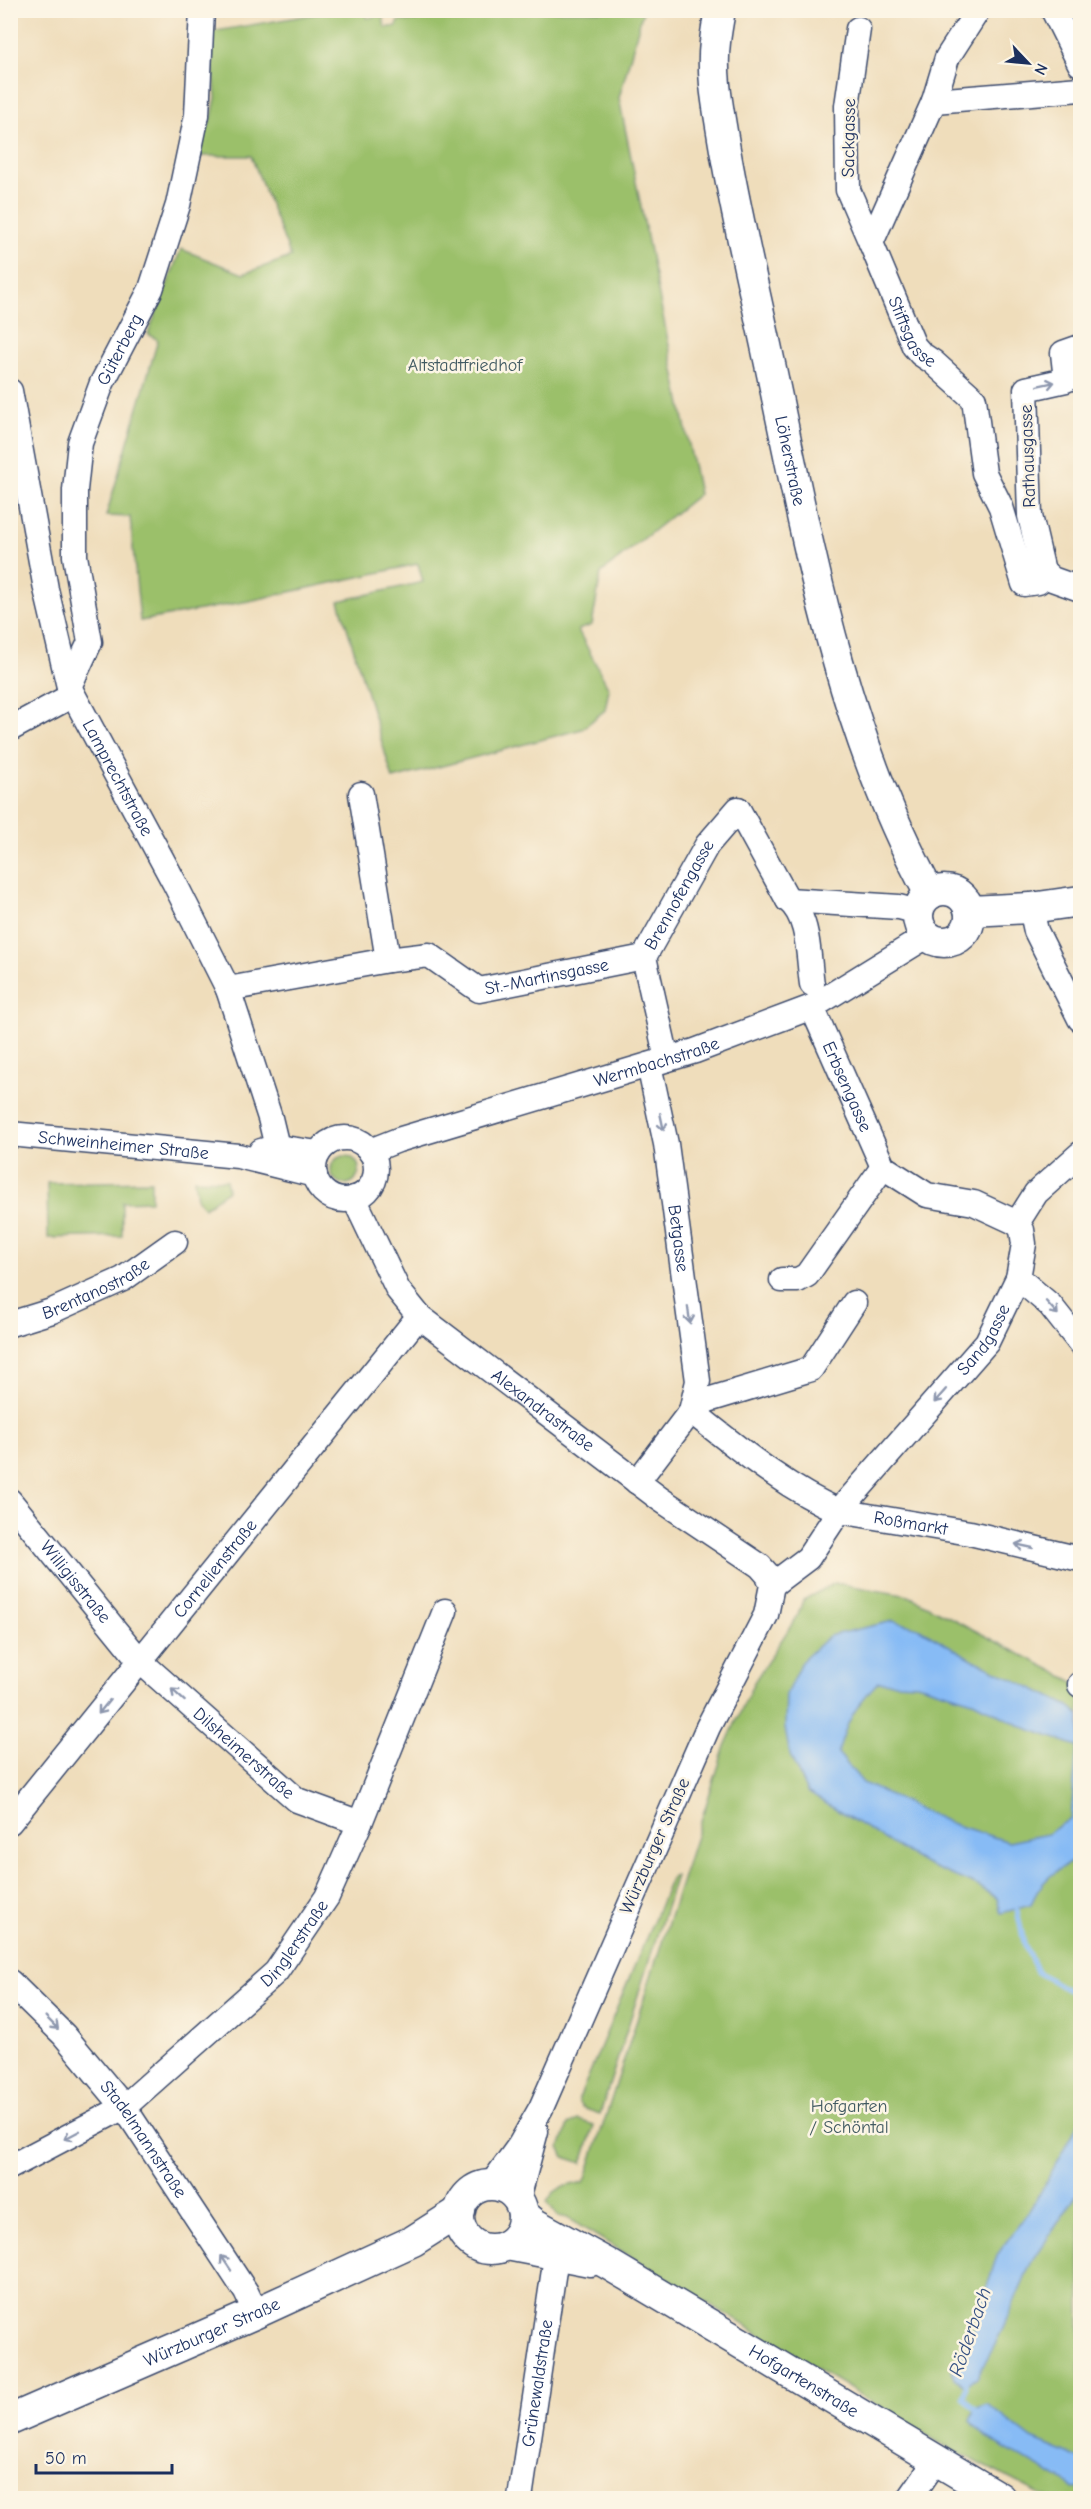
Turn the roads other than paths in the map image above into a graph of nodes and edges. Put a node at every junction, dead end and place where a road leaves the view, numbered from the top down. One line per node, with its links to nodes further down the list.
1 (202, 10): 14 (street, Güterberg)
2 (720, 10): 22 (main road, Löherstraße)
3 (978, 10): 8 (street)
4 (1053, 10): 6 (street)
5 (858, 29): 9 (street, Sackgasse)
6 (1080, 64)
7 (1080, 89): 8 (street)
8 (934, 101): 9 (street)
9 (871, 243): 12 (street, Stiftsgasse)
10 (1080, 347): 12 (street, Rathausgasse, one-way to 10)
11 (10, 392): 14 (street, Lamprechtstraße)
12 (1043, 572): 13 (street)
13 (1080, 588)
14 (71, 691): 15 (street); 25 (street, Lamprechtstraße)
15 (10, 729)
16 (361, 794): 24 (street)
17 (738, 809): 18 (street, Erbsengasse); 23 (street, Brennofengasse)
18 (788, 900): 22 (street); 26 (street, Erbsengasse)
19 (1080, 901): 20 (main road)
20 (1031, 908): 21 (main road); 27 (street)
21 (969, 911): 22 (main road); 22 (main road)
22 (925, 914): 26 (street, Wermbachstraße)
23 (644, 957): 24 (street, St.-Martinsgasse); 28 (street, Brennofengasse)
24 (388, 960): 25 (street, St.-Martinsgasse)
25 (228, 989): 32 (street, Lamprechtstraße)
26 (812, 996): 28 (street, Wermbachstraße); 34 (street, Erbsengasse)
27 (1080, 1019)
28 (658, 1062): 30 (street, Wermbachstraße); 44 (street, Betgasse, one-way to 44)
29 (10, 1134): 32 (street, Schweinheimer Straße)
30 (370, 1151): 33 (street); 35 (street)
31 (1080, 1154): 36 (street)
32 (277, 1156): 33 (street, Schweinheimer Straße)
33 (316, 1164): 35 (street)
34 (883, 1167): 36 (street); 39 (street)
35 (354, 1198): 41 (street, Alexandrastraße)
36 (1017, 1223): 38 (street, Sandgasse)
37 (175, 1242): 42 (street, Brentanostraße)
38 (1018, 1278): 43 (street, one-way to 43); 47 (street, Sandgasse, one-way to 47)
39 (782, 1280)
40 (854, 1303): 44 (street)
41 (419, 1316): 45 (street, Alexandrastraße); 51 (street, Cornelienstraße)
42 (10, 1324)
43 (1080, 1344)
44 (691, 1412): 45 (street); 47 (street)
45 (637, 1482): 49 (street, Alexandrastraße)
46 (12, 1507): 51 (street, Willigisstraße)
47 (839, 1511): 48 (street, Roßmarkt, one-way to 47); 49 (street)
48 (1080, 1559)
49 (772, 1585): 56 (street, Würzburger Straße)
50 (445, 1611): 53 (street, Dinglerstraße)
51 (141, 1662): 52 (street, Cornelienstraße, one-way to 52); 53 (street, Dilsheimerstraße, one-way to 51)
52 (10, 1822)
53 (360, 1823): 55 (street, Dinglerstraße)
54 (10, 1982): 55 (street, Stadelmannstraße, one-way to 55)
55 (124, 2108): 57 (street, Dinglerstraße, one-way to 57); 66 (street, Stadelmannstraße, one-way to 55)
56 (541, 2108): 58 (street, Würzburger Straße); 59 (street, Würzburger Straße)
57 (10, 2167)
58 (491, 2185): 59 (main road); 60 (main road)
59 (520, 2207): 63 (main road); 64 (main road, Hofgartenstraße)
60 (460, 2211): 61 (main road, Würzburger Straße); 62 (main road)
61 (413, 2241): 62 (main road, Würzburger Straße); 66 (main road, Würzburger Straße)
62 (470, 2241): 63 (main road)
63 (507, 2245): 64 (main road, Hofgartenstraße)
64 (608, 2264): 68 (main road, Hofgartenstraße)
65 (554, 2270): 69 (street, Grünewaldstraße)
66 (256, 2313): 67 (main road, Würzburger Straße)
67 (10, 2420)
68 (936, 2462): 70 (street); 71 (main road, Hofgartenstraße)
69 (520, 2499)
70 (910, 2499)
71 (1000, 2499)

